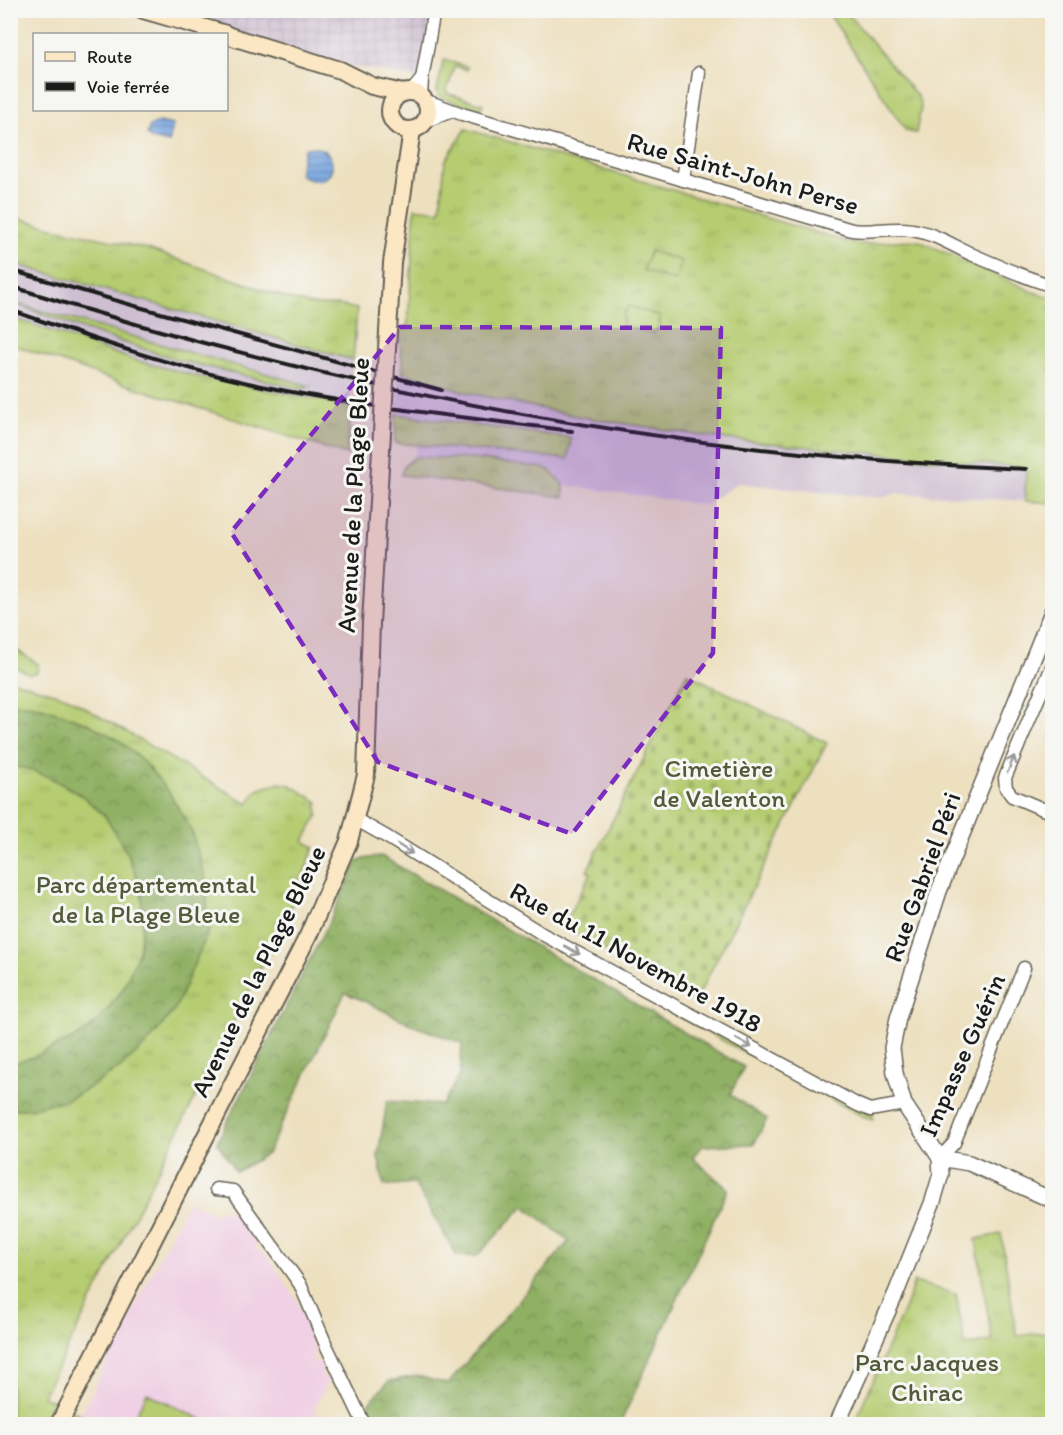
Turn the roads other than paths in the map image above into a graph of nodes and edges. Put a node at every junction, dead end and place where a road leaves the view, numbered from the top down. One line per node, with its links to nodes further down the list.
1 (142, 10): 3 (main road)
2 (434, 10): 7 (street)
3 (219, 33)
4 (228, 36): 6 (main road)
5 (699, 73): 11 (street)
6 (372, 86): 7 (main road); 8 (main road)
7 (416, 92): 8 (main road); 9 (street, Rue Saint-John Perse); 10 (main road)
8 (390, 109): 10 (main road)
9 (452, 111): 10 (street); 11 (street, Rue Saint-John Perse)
10 (413, 127): 18 (main road, Avenue de la Plage Bleue, bridge)
11 (682, 180): 12 (street, Rue Saint-John Perse)
12 (1053, 286)
13 (1053, 612): 15 (street, Rue Gabriel Péri)
14 (1053, 667): 16 (street)
15 (1011, 713): 16 (street); 20 (street, Rue Gabriel Péri)
16 (1029, 720): 17 (street, one-way to 16)
17 (1053, 813)
18 (355, 819): 20 (street, Rue du 11 Novembre 1918, one-way to 20); 24 (main road, Avenue de la Plage Bleue)
19 (1024, 968): 21 (street, Impasse Guérin)
20 (904, 1104): 21 (street, Rue Gabriel Péri)
21 (940, 1158): 23 (street); 26 (street)
22 (216, 1189): 25 (street)
23 (1053, 1200)
24 (59, 1425)
25 (364, 1425)
26 (837, 1425)

